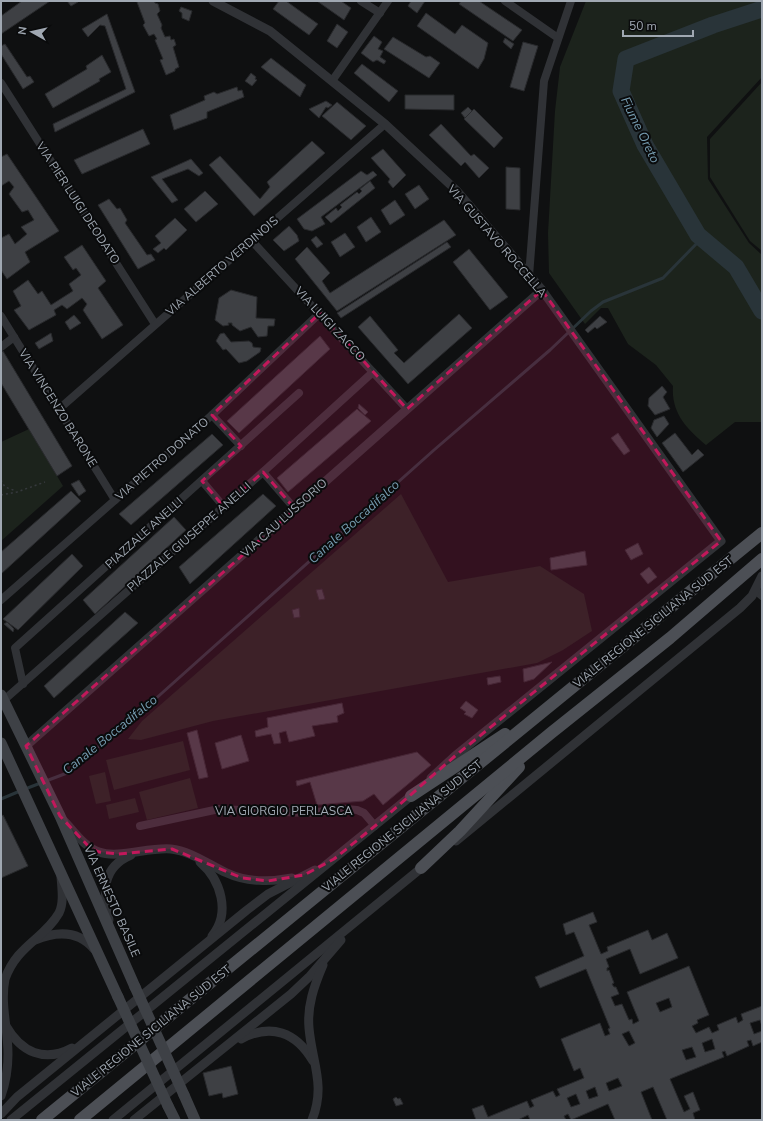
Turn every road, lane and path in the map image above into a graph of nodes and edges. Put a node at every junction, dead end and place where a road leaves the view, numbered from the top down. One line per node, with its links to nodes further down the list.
1 (213, 1): 8 (street, VIA GUSTAVO ROCCELLA)
2 (361, 1): 6 (street)
3 (388, 1): 6 (street)
4 (505, 1): 7 (street)
5 (571, 1): 7 (street)
6 (380, 13): 8 (street)
7 (558, 38): 12 (street)
8 (332, 81): 10 (street, VIA GUSTAVO ROCCELLA)
9 (1, 83): 16 (street, VIA PIER LUIGI DEODATO)
10 (385, 124): 11 (street, VIA ALBERTO VERDINOIS); 12 (street, VIA GUSTAVO ROCCELLA)
11 (251, 240): 14 (street, VIA LUIGI ZACCO); 16 (street, VIA ALBERTO VERDINOIS)
12 (528, 276): 13 (street, VIA GUSTAVO ROCCELLA)
13 (542, 290): 22 (street, VIA CAU LUSSORIO); 35 (street, VIA GUSTAVO ROCCELLA)
14 (320, 313): 19 (street, VIA LUIGI ZACCO); 23 (street, VIA PIETRO DONATO)
15 (1, 316): 17 (street, VIA VINCENZO BARONE)
16 (155, 324): 21 (street, VIA ALBERTO VERDINOIS)
17 (14, 337): 18 (street); 21 (street, VIA VINCENZO BARONE)
18 (1, 347)
19 (373, 372): 22 (street, VIA LUIGI ZACCO); 25 (street, PIAZZALE GIUSEPPE ANELLI)
20 (299, 393): 24 (street, PIAZZALE ANELLI)
21 (59, 409): 31 (street, VIA VINCENZO BARONE)
22 (407, 409): 33 (street, VIA CAU LUSSORIO)
23 (212, 415): 24 (street); 31 (street, VIA PIETRO DONATO)
24 (241, 446): 27 (street, PIAZZALE ANELLI)
25 (263, 472): 32 (street, PIAZZALE GIUSEPPE ANELLI); 33 (street)
26 (1, 480): 29 (path)
27 (202, 481): 32 (street); 40 (street, PIAZZALE ANELLI)
28 (45, 482): 29 (path)
29 (17, 492): 30 (path)
30 (1, 494)
31 (115, 500): 39 (street, VIA PIETRO DONATO)
32 (224, 507): 40 (street, PIAZZALE GIUSEPPE ANELLI)
33 (295, 509): 45 (street, VIA CAU LUSSORIO)
34 (762, 533): 41 (main road, VIALE REGIONE SICILIANA SUD EST)
35 (721, 541): 46 (street, VIALE REGIONE SICILIANA SUD EST)
36 (762, 559): 43 (main road, VIALE REGIONE SICILIANA SUD EST)
37 (762, 576): 38 (street)
38 (759, 593): 53 (street)
39 (1, 600)
40 (23, 684): 42 (street, PIAZZALE GIUSEPPE ANELLI)
41 (569, 690): 46 (main road); 70 (main road, VIALE REGIONE SICILIANA SUD EST)
42 (2, 698): 45 (main road, VIA ERNESTO BASILE)
43 (551, 733): 53 (main road); 71 (main road, VIALE REGIONE SICILIANA SUD EST)
44 (1, 743): 54 (main road)
45 (26, 746): 47 (main road, VIA ERNESTO BASILE)
46 (411, 796): 49 (street, VIALE REGIONE SICILIANA SUD EST)
47 (60, 816): 50 (street); 58 (main road, VIA ERNESTO BASILE)
48 (140, 826): 49 (street, VIA GIORGIO PERLASCA)
49 (375, 826): 52 (street, VIALE REGIONE SICILIANA SUD EST)
50 (143, 850): 51 (street); 58 (street)
51 (193, 856): 55 (street); 59 (street)
52 (334, 859): 55 (street); 69 (street, VIALE REGIONE SICILIANA SUD EST)
53 (421, 868): 56 (street)
54 (61, 870): 57 (street); 60 (main road)
55 (304, 875): 59 (street)
56 (359, 920): 61 (street); 72 (street)
57 (30, 942): 60 (street); 62 (street)
58 (116, 944): 66 (main road, VIA ERNESTO BASILE, bridge)
59 (203, 946): 63 (street)
60 (100, 956): 74 (main road, bridge)
61 (326, 957): 64 (street); 65 (street)
62 (3, 1019): 63 (street); 67 (street)
63 (86, 1041): 68 (street)
64 (229, 1045): 65 (street); 73 (street)
65 (317, 1067): 77 (street)
66 (184, 1095): 75 (main road, VIA ERNESTO BASILE); 76 (street)
67 (1, 1096)
68 (1, 1114)
69 (11, 1120)
70 (42, 1120)
71 (80, 1120)
72 (113, 1120)
73 (134, 1120)
74 (174, 1120)
75 (195, 1120)
76 (199, 1120)
77 (312, 1120)

